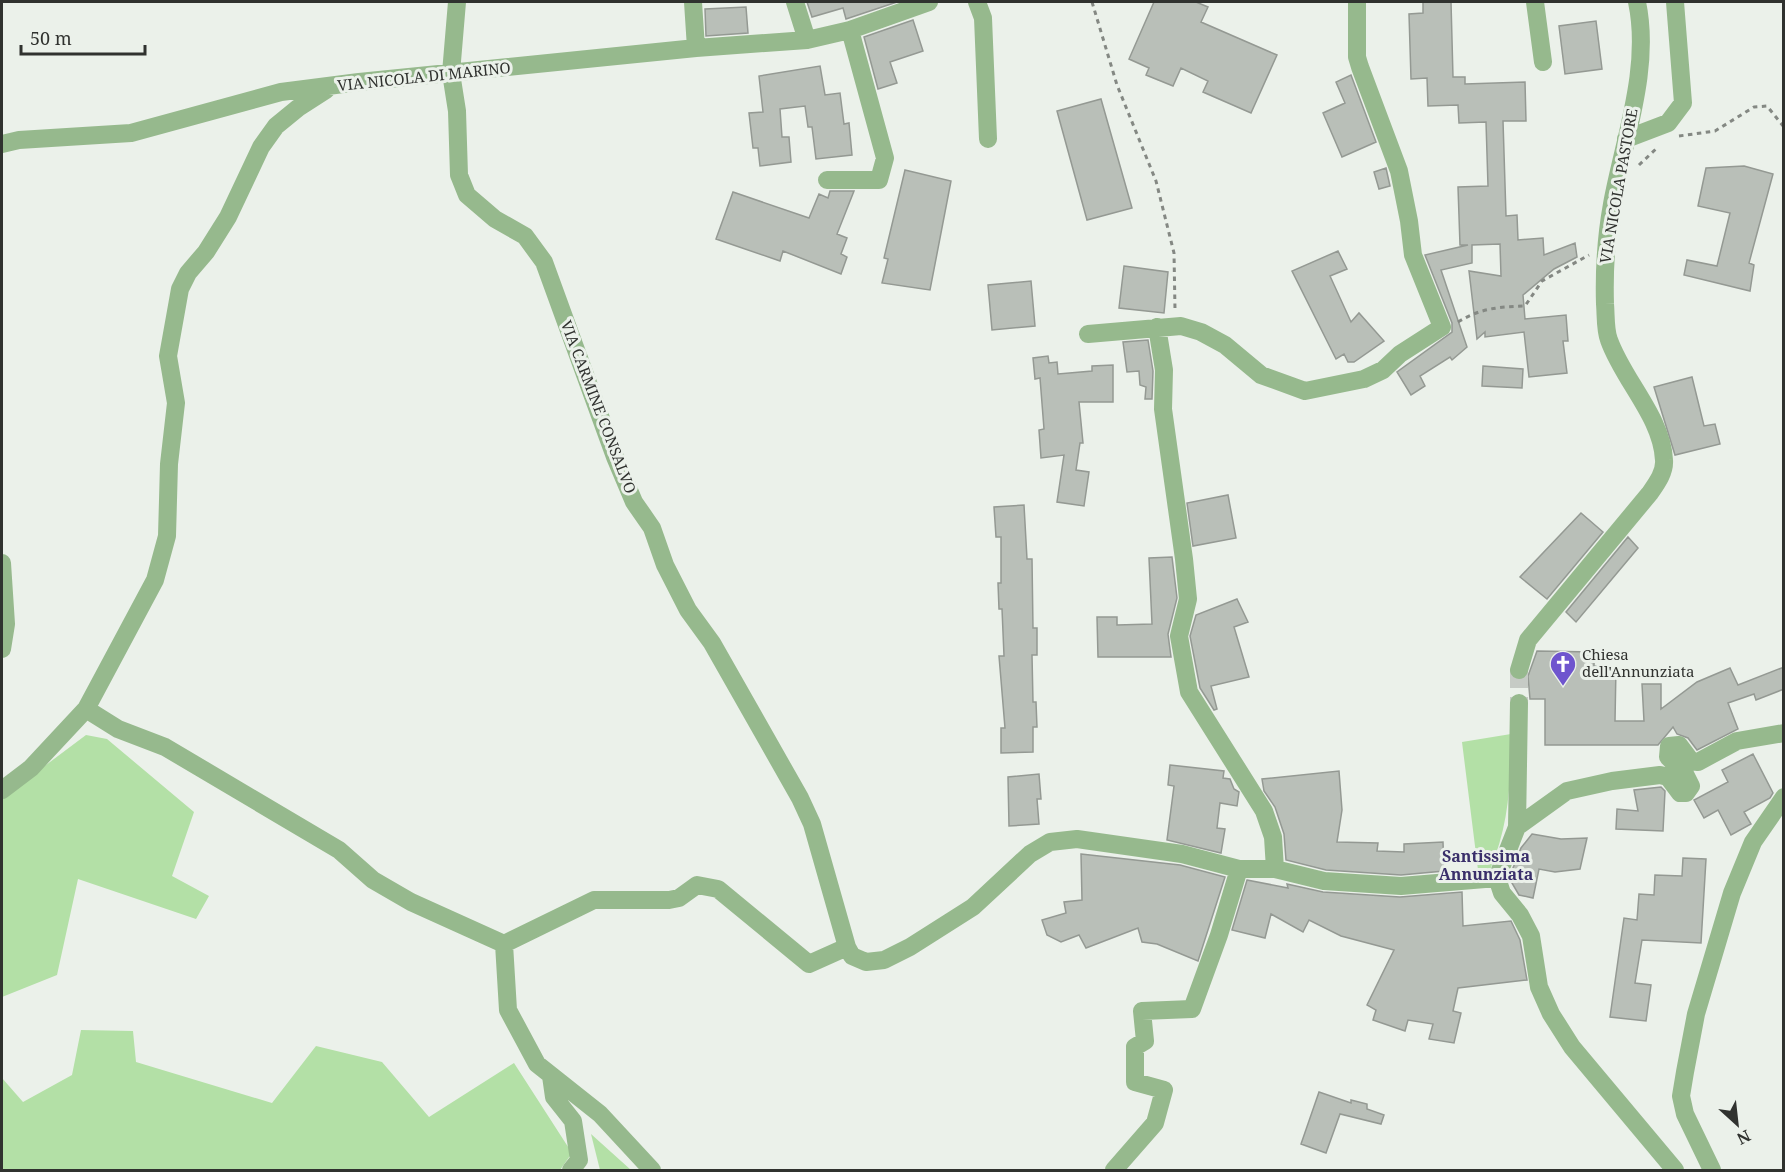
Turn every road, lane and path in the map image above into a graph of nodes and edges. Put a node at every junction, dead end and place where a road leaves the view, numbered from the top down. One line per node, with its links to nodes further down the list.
1 (457, 2): 15 (street, VIA CARMINE CONSALVO)
2 (693, 2): 13 (street)
3 (795, 2): 12 (street)
4 (929, 2): 11 (street, VIA NICOLA DI MARINO)
5 (977, 2): 19 (street)
6 (1092, 2): 26 (path)
7 (1357, 2): 27 (street)
8 (1535, 2): 14 (street)
9 (1637, 2): 20 (street, VIA NICOLA PASTORE)
10 (1676, 2): 20 (street)
11 (850, 30): 12 (street, VIA NICOLA DI MARINO); 24 (street)
12 (807, 40): 13 (street, VIA NICOLA DI MARINO)
13 (696, 48): 15 (street, VIA NICOLA DI MARINO)
14 (1544, 62)
15 (452, 74): 16 (street, VIA NICOLA DI MARINO); 42 (street, VIA CARMINE CONSALVO)
16 (333, 86): 22 (street, VIA NICOLA DI MARINO); 33 (street)
17 (1784, 127): 18 (path)
18 (1673, 138)
19 (988, 139)
20 (1626, 139): 23 (street, VIA NICOLA PASTORE)
21 (1663, 141): 23 (path)
22 (2, 144)
23 (1621, 164): 31 (street, VIA NICOLA PASTORE)
24 (827, 180)
25 (1593, 253): 27 (path)
26 (1166, 326): 27 (street); 28 (street); 39 (street)
27 (1442, 327)
28 (1088, 333)
29 (2, 564): 30 (street)
30 (2, 649)
31 (1519, 669)
32 (1519, 703): 37 (street)
33 (86, 709): 35 (street); 41 (street)
34 (1784, 733): 37 (street)
35 (2, 789)
36 (1784, 797): 48 (street)
37 (1517, 827): 40 (street)
38 (1239, 869): 39 (street); 42 (street); 46 (street)
39 (1275, 869): 40 (street)
40 (1497, 878): 47 (street)
41 (504, 944): 42 (street); 43 (street)
42 (847, 947)
43 (551, 1076): 44 (street); 45 (street)
44 (571, 1170)
45 (652, 1170)
46 (1114, 1170)
47 (1675, 1170)
48 (1712, 1170)

